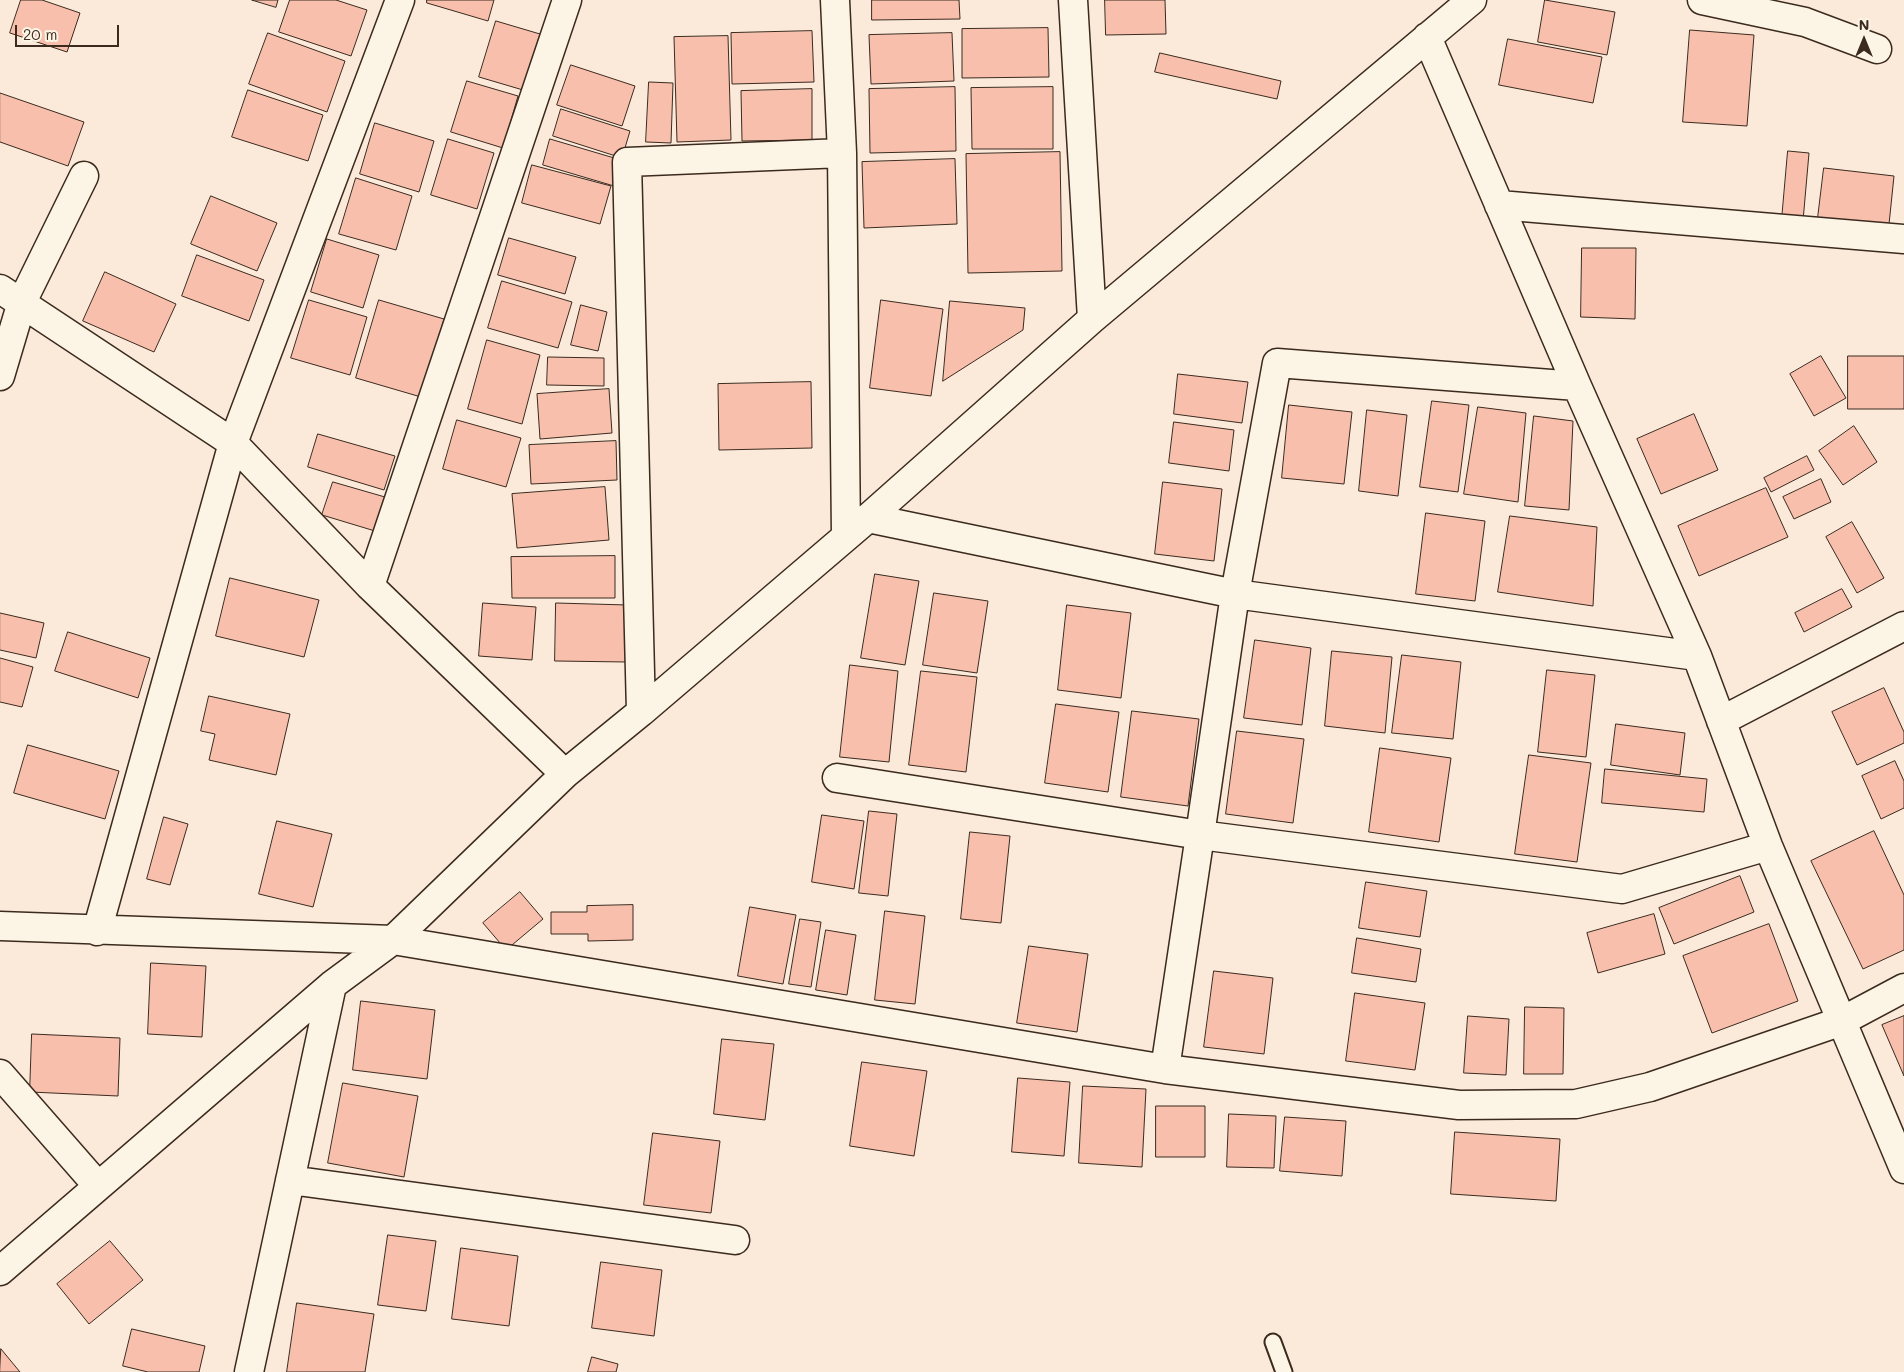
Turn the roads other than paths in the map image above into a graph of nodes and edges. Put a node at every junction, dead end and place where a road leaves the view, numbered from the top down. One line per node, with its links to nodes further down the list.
1 (400, 0): 17 (street)
2 (567, 0): 20 (street)
3 (834, 0): 9 (street)
4 (1073, 0): 14 (street)
5 (1472, 0): 7 (street)
6 (1702, 0): 8 (street)
7 (1427, 37): 11 (street); 14 (street)
8 (1877, 49)
9 (842, 153): 19 (street); 24 (street)
10 (84, 176): 13 (street)
11 (1499, 205): 12 (street); 16 (street)
12 (1904, 239)
13 (11, 296): 15 (street); 17 (street)
14 (1092, 319): 18 (street)
15 (0, 376)
16 (1577, 386): 21 (street); 23 (street)
17 (233, 443): 20 (street); 31 (street)
18 (868, 518): 19 (street); 21 (street)
19 (846, 537): 24 (street)
20 (370, 586): 26 (street)
21 (1235, 594): 23 (street); 28 (street)
22 (1904, 626): 25 (street)
23 (1697, 656): 25 (street)
24 (641, 712): 26 (street)
25 (1721, 721): 29 (street)
26 (565, 774): 32 (street)
27 (837, 778): 28 (street)
28 (1200, 835): 29 (street); 36 (street)
29 (1768, 846): 35 (street)
30 (0, 926): 31 (street)
31 (98, 931): 32 (street)
32 (393, 940): 33 (street); 36 (street)
33 (332, 985): 39 (street); 40 (street)
34 (1904, 988): 35 (street)
35 (1842, 1021): 36 (street); 38 (street)
36 (1165, 1069)
37 (0, 1074): 40 (street)
38 (1904, 1169)
39 (290, 1180): 41 (street); 44 (street)
40 (98, 1186): 42 (street)
41 (735, 1240)
42 (0, 1271)
43 (1273, 1342): 45 (lane)
44 (249, 1372)
45 (1284, 1372)

